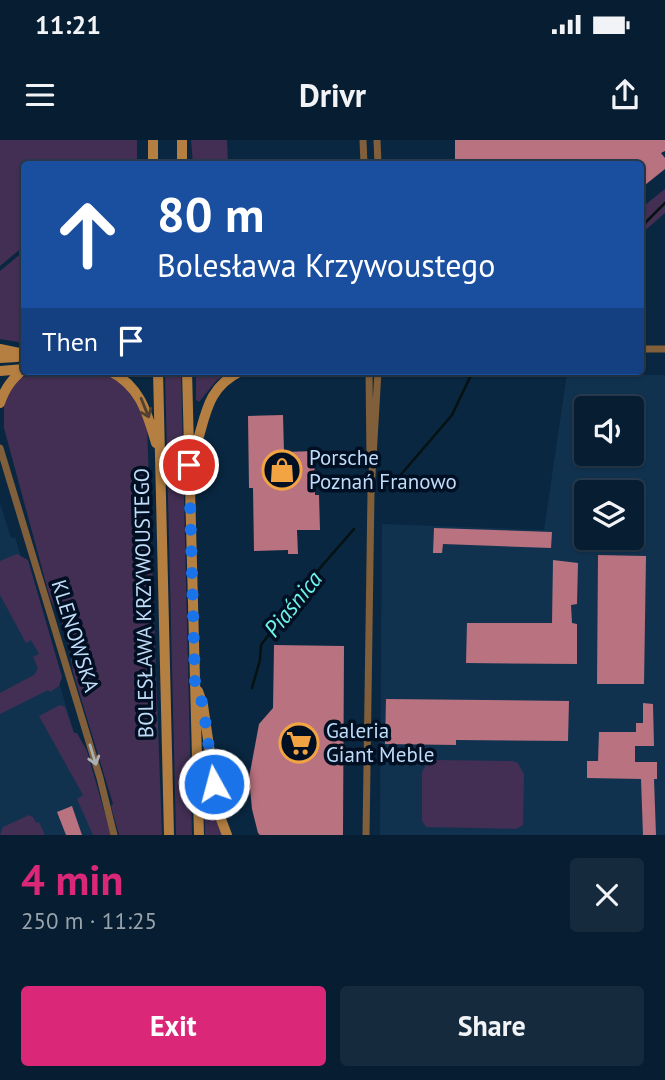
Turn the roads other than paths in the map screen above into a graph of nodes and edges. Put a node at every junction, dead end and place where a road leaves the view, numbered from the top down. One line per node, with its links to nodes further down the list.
1 (153, 140): 5 (main road)
2 (181, 140): 6 (main road)
3 (363, 140): 7 (street)
4 (377, 140): 8 (street)
5 (153, 161)
6 (182, 161)
7 (364, 161)
8 (378, 161)
9 (0, 349): 12 (main road)
10 (644, 349): 11 (street)
11 (665, 349)
12 (21, 354)
13 (21, 355): 14 (main road)
14 (0, 358)
15 (21, 369): 16 (main road)
16 (0, 371)
17 (21, 371): 24 (main road)
18 (116, 375): 26 (main road, one-way to 26)
19 (158, 375): 26 (main road, BOLESŁAWA KRZYWOUSTEGO)
20 (187, 375): 27 (main road)
21 (234, 375): 27 (main road)
22 (369, 375): 28 (street)
23 (378, 375): 28 (street)
24 (0, 403)
25 (0, 447): 30 (street, KLENOWSKA, one-way to 30)
26 (160, 457): 31 (main road, BOLESŁAWA KRZYWOUSTEGO)
27 (189, 465): 29 (main road)
28 (372, 478): 34 (street)
29 (195, 684): 32 (main road); 33 (main road)
30 (114, 835)
31 (169, 835)
32 (199, 835)
33 (227, 835)
34 (366, 835)

